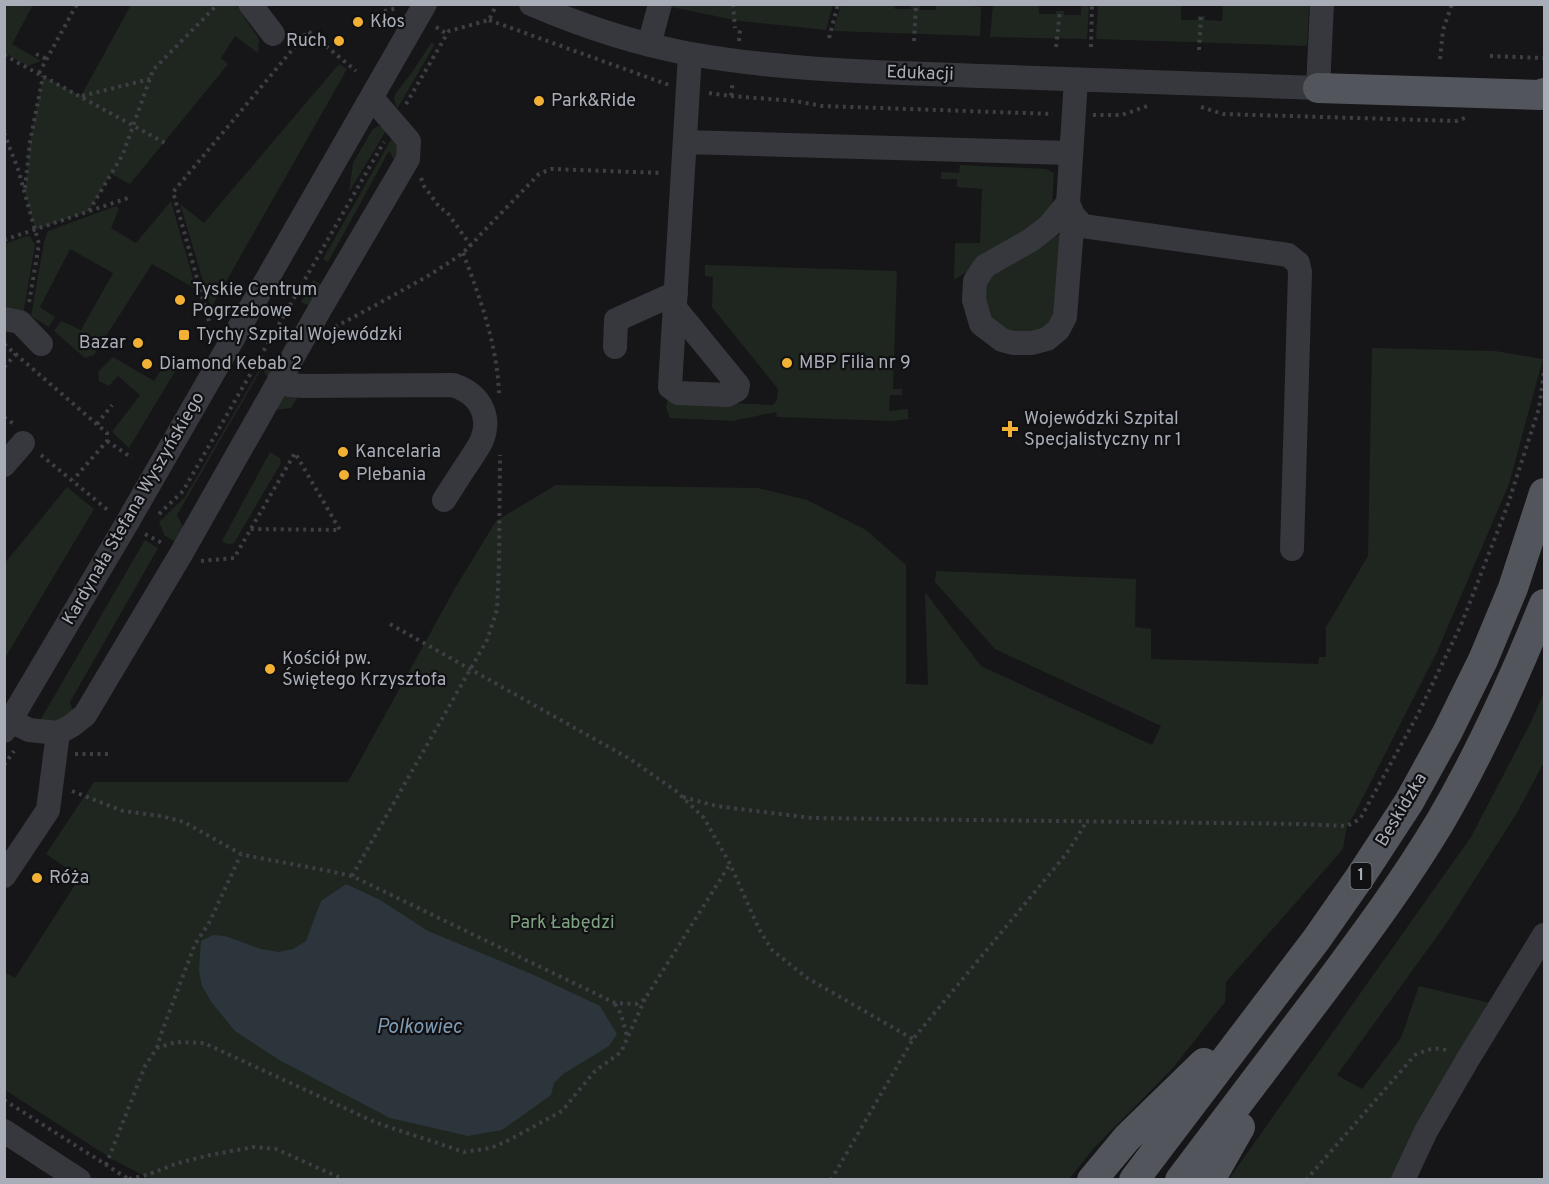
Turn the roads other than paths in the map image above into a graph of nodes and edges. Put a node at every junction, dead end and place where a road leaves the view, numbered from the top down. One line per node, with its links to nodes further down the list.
1 (250, 4): 6 (street)
2 (531, 4): 7 (street, Edukacji)
3 (660, 4): 7 (street)
4 (1322, 4): 10 (street)
5 (422, 10): 12 (street, Kardynała Stefana Wyszyńskiego)
6 (273, 34)
7 (649, 45): 8 (street, Edukacji)
8 (690, 54): 9 (street, Edukacji); 13 (street)
9 (1076, 80): 10 (street, Edukacji); 14 (street)
10 (1318, 88): 11 (main road)
11 (1543, 95)
12 (372, 98): 19 (street); 26 (street, Kardynała Stefana Wyszyńskiego)
13 (685, 142): 14 (street); 18 (street)
14 (1071, 153): 15 (street)
15 (1070, 209): 15 (street); 24 (street)
16 (4, 319): 17 (street)
17 (41, 344)
18 (615, 347)
19 (279, 380): 23 (street); 27 (street)
20 (29, 447): 21 (street)
21 (4, 465)
22 (1545, 493): 30 (main road, Beskidzka / 1)
23 (444, 500)
24 (1292, 549)
25 (1545, 604): 31 (main road, Beskidzka / 1)
26 (15, 727): 27 (street)
27 (58, 733): 28 (street)
28 (4, 876)
29 (1545, 935): 38 (street)
30 (1263, 1010): 34 (main road); 35 (main road, Beskidzka / 1)
31 (1292, 1033): 36 (main road, Beskidzka / 1); 37 (main road)
32 (4, 1131): 33 (street)
33 (79, 1179)
34 (1092, 1179)
35 (1134, 1179)
36 (1180, 1179)
37 (1210, 1179)
38 (1403, 1179)

